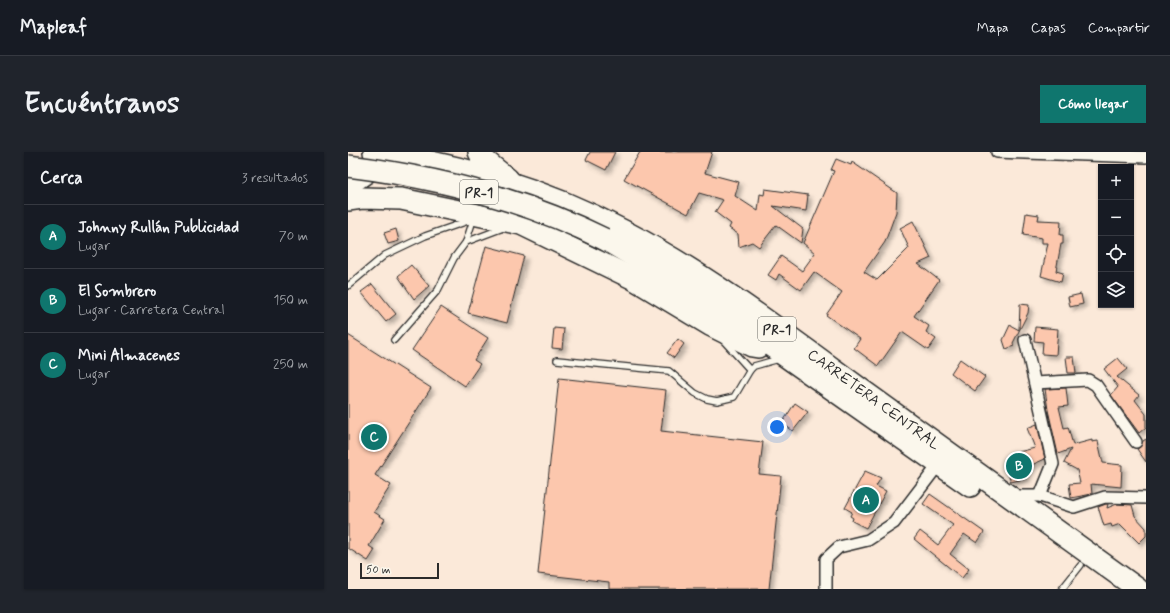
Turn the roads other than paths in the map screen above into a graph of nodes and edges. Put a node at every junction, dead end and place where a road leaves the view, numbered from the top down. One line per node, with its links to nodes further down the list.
1 (374, 152): 4 (highway, CARRETERA CENTRAL / PR-1)
2 (479, 152): 7 (highway)
3 (997, 152): 5 (street)
4 (399, 153): 7 (highway, CARRETERA CENTRAL / PR-1); 8 (street); 10 (highway)
5 (1146, 157)
6 (348, 166): 18 (highway, CARRETERA CENTRAL / PR-1, bridge)
7 (513, 183): 24 (highway, CARRETERA CENTRAL / PR-1)
8 (348, 188)
9 (348, 200): 10 (highway)
10 (411, 200): 11 (highway)
11 (475, 213): 12 (highway); 13 (lane); 14 (lane)
12 (521, 224): 13 (lane); 15 (highway)
13 (466, 242): 16 (lane)
14 (348, 286)
15 (710, 325): 18 (highway); 20 (lane)
16 (394, 340)
17 (1025, 340): 21 (street)
18 (783, 353): 20 (lane); 23 (highway, CARRETERA CENTRAL / PR-1)
19 (557, 360): 20 (lane)
20 (750, 370)
21 (1035, 383): 22 (street); 25 (street)
22 (1136, 442)
23 (939, 464): 27 (highway, CARRETERA CENTRAL / PR-1); 28 (street)
24 (1007, 496): 25 (street); 31 (highway, CARRETERA CENTRAL / PR-1)
25 (1040, 496): 26 (street)
26 (1146, 498)
27 (1081, 565): 29 (lane); 30 (highway, CARRETERA CENTRAL / PR-1)
28 (826, 589)
29 (1062, 589)
30 (1116, 589)
31 (1138, 589)

